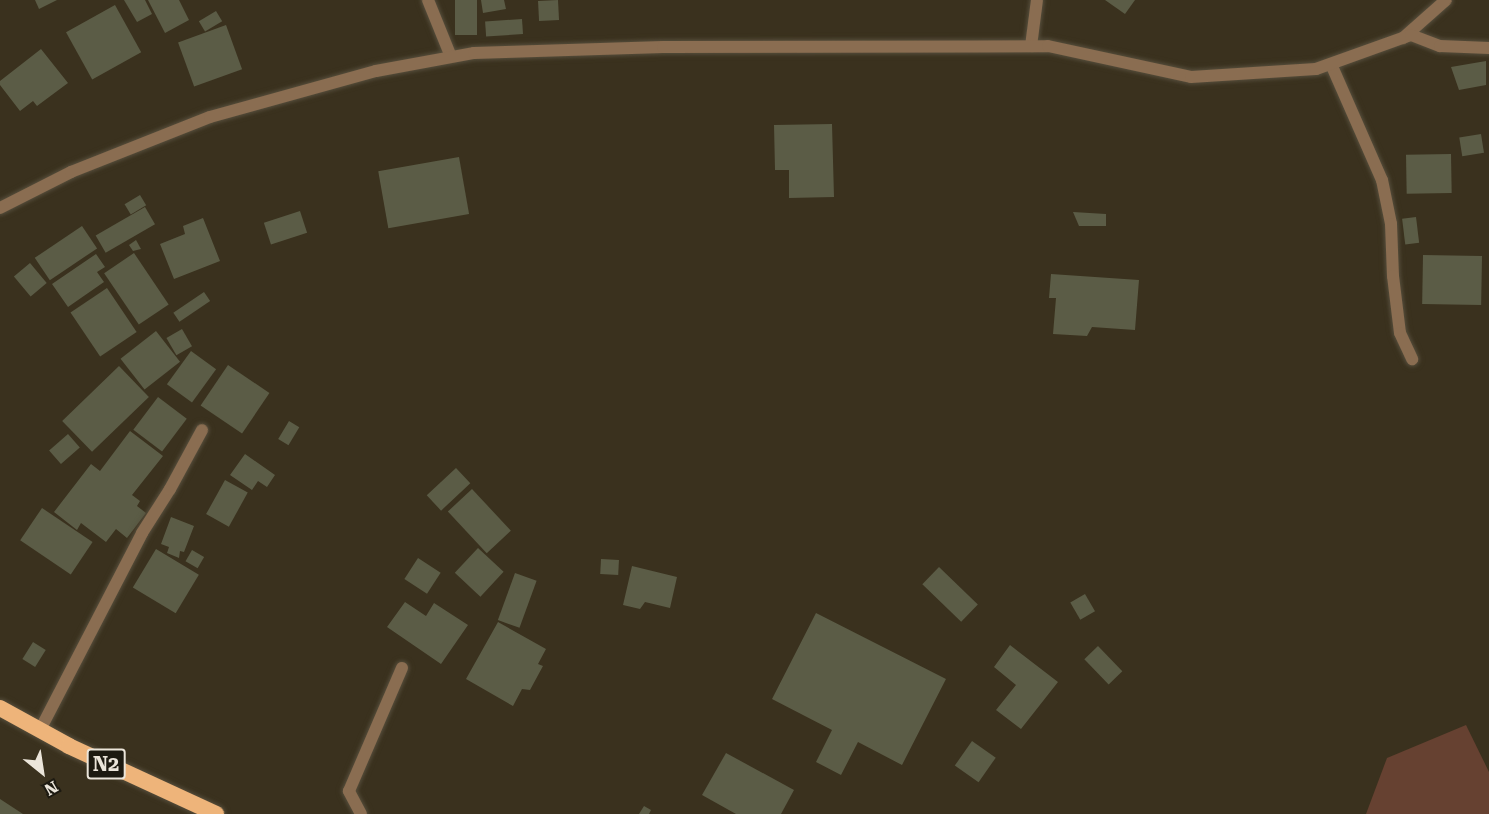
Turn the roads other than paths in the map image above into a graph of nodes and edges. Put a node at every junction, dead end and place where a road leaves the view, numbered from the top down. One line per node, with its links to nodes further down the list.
1 (428, 0): 7 (street)
2 (1037, 0): 5 (street)
3 (1446, 0): 4 (street)
4 (1400, 40): 6 (street); 8 (street)
5 (1031, 46): 7 (street); 8 (street)
6 (1489, 48)
7 (451, 57): 9 (street)
8 (1331, 64): 10 (street)
9 (0, 208)
10 (1412, 359)
11 (202, 430): 14 (street)
12 (402, 668): 16 (street)
13 (0, 708): 14 (highway, N2)
14 (40, 730): 15 (highway, N2)
15 (216, 814)
16 (361, 814)

